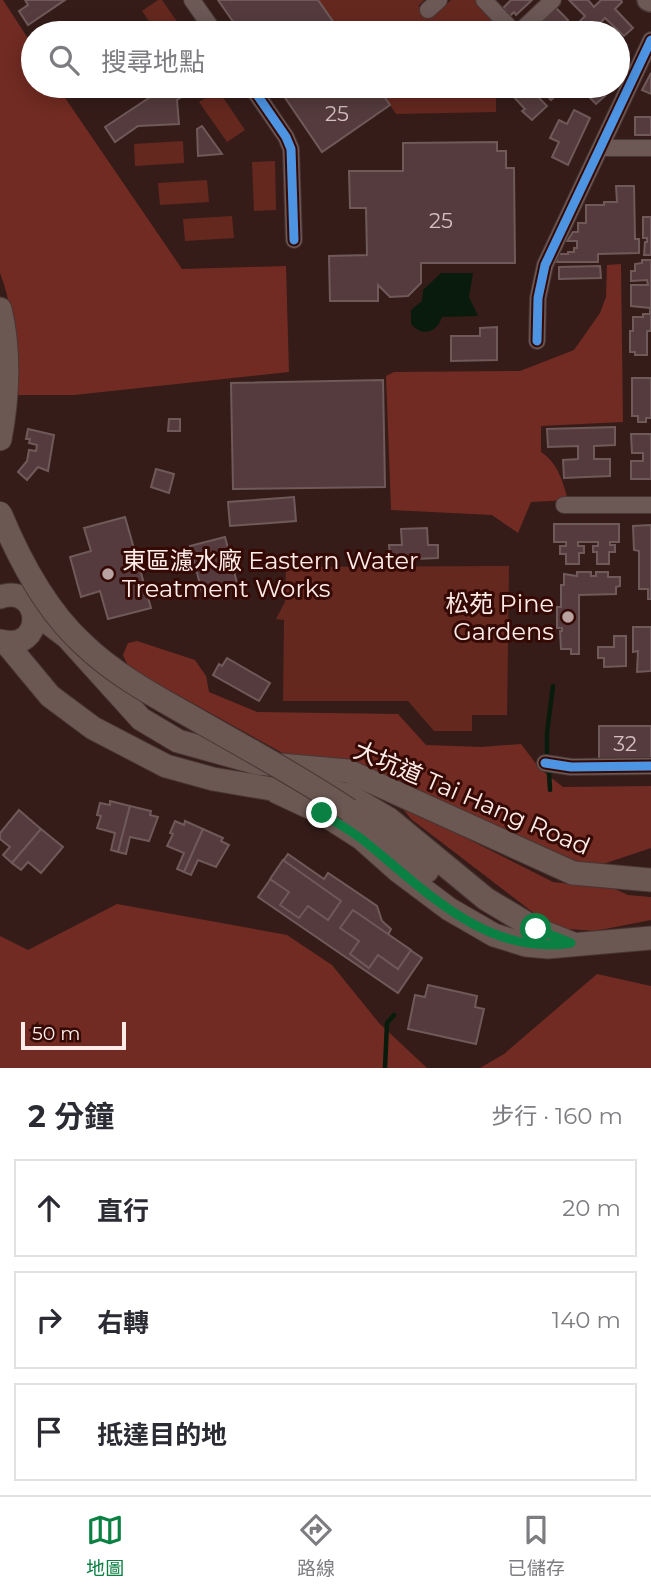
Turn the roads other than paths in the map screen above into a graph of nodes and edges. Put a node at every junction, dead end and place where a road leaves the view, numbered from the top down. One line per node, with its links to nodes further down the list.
1 (192, 0): 4 (street)
2 (484, 0): 5 (street)
3 (553, 0): 6 (street)
4 (207, 21)
5 (504, 21)
6 (529, 21)
7 (651, 40): 8 (street)
8 (630, 85)
9 (259, 98): 13 (street)
10 (624, 98): 11 (street)
11 (601, 148): 12 (street); 15 (street)
12 (651, 148)
13 (294, 240)
14 (0, 309): 16 (main road)
15 (537, 341)
16 (0, 439)
17 (564, 505): 18 (street)
18 (651, 505)
19 (0, 513): 28 (main road, bridge)
20 (0, 579): 22 (main road, 大坑道 Tai Hang Road)
21 (0, 597): 22 (main road)
22 (20, 627): 25 (main road); 26 (main road, 大坑道 Tai Hang Road)
23 (550, 764): 24 (street)
24 (651, 766)
25 (272, 789): 28 (main road); 28 (main road)
26 (647, 876)
27 (651, 938): 28 (main road)
28 (571, 943)

